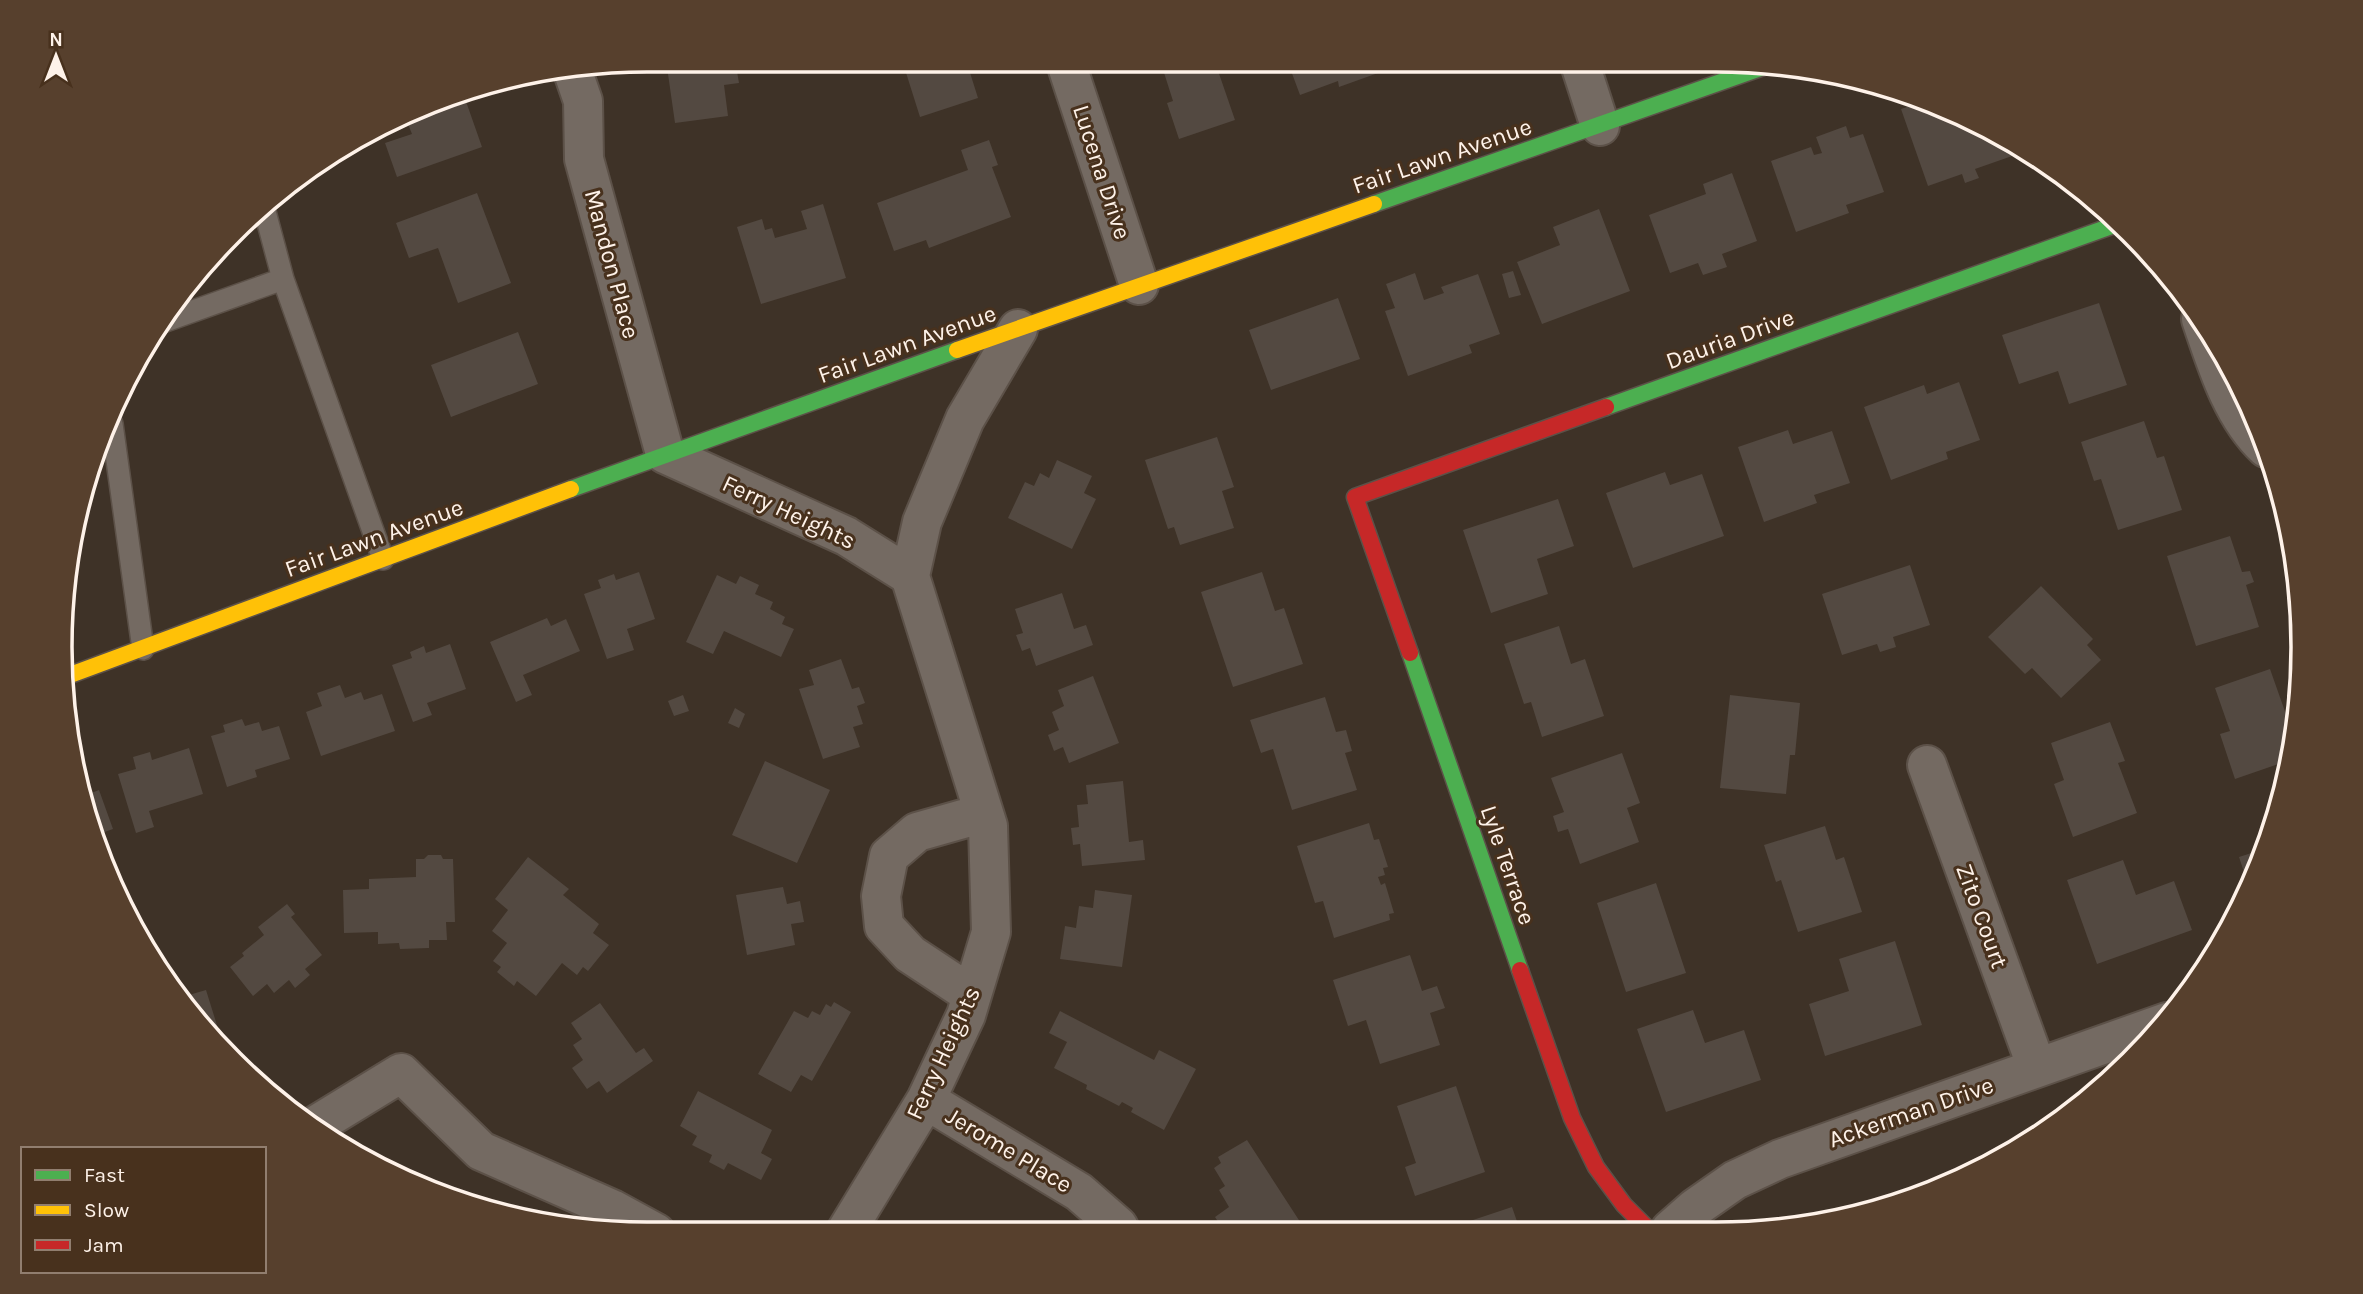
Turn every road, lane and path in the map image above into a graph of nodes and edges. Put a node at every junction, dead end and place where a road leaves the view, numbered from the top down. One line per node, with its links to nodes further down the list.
1 (1069, 72): 9 (street, Lucena Drive)
2 (1583, 72): 5 (street)
3 (1748, 73): 5 (main road, Fair Lawn Avenue)
4 (575, 77): 15 (street, Mandon Place)
5 (1600, 126): 9 (main road, Fair Lawn Avenue)
6 (266, 217): 8 (lane)
7 (2109, 227): 16 (main road, Dauria Drive)
8 (283, 279): 10 (lane); 17 (lane)
9 (1139, 285): 11 (main road, Fair Lawn Avenue)
10 (176, 317)
11 (1018, 329): 15 (main road, Fair Lawn Avenue); 18 (street, Ferry Heights)
12 (2216, 362): 13 (street)
13 (2244, 419)
14 (113, 434): 19 (lane)
15 (665, 454): 17 (main road, Fair Lawn Avenue); 18 (street, Ferry Heights)
16 (1355, 497): 31 (main road, Lyle Terrace)
17 (383, 559): 19 (main road, Fair Lawn Avenue)
18 (910, 576): 22 (street, Ferry Heights)
19 (143, 649): 20 (main road, Fair Lawn Avenue)
20 (73, 674)
21 (1927, 765): 25 (street, Zito Court)
22 (984, 813): 23 (street, Ferry Heights); 23 (street)
23 (972, 995): 26 (street, Ferry Heights)
24 (2145, 1030): 25 (street, Ackerman Drive)
25 (2037, 1068): 32 (street, Ackerman Drive)
26 (926, 1100): 29 (street, Ferry Heights); 30 (street, Jerome Place)
27 (322, 1121): 28 (street)
28 (635, 1222)
29 (852, 1222)
30 (1113, 1222)
31 (1641, 1222)
32 (1679, 1222)

